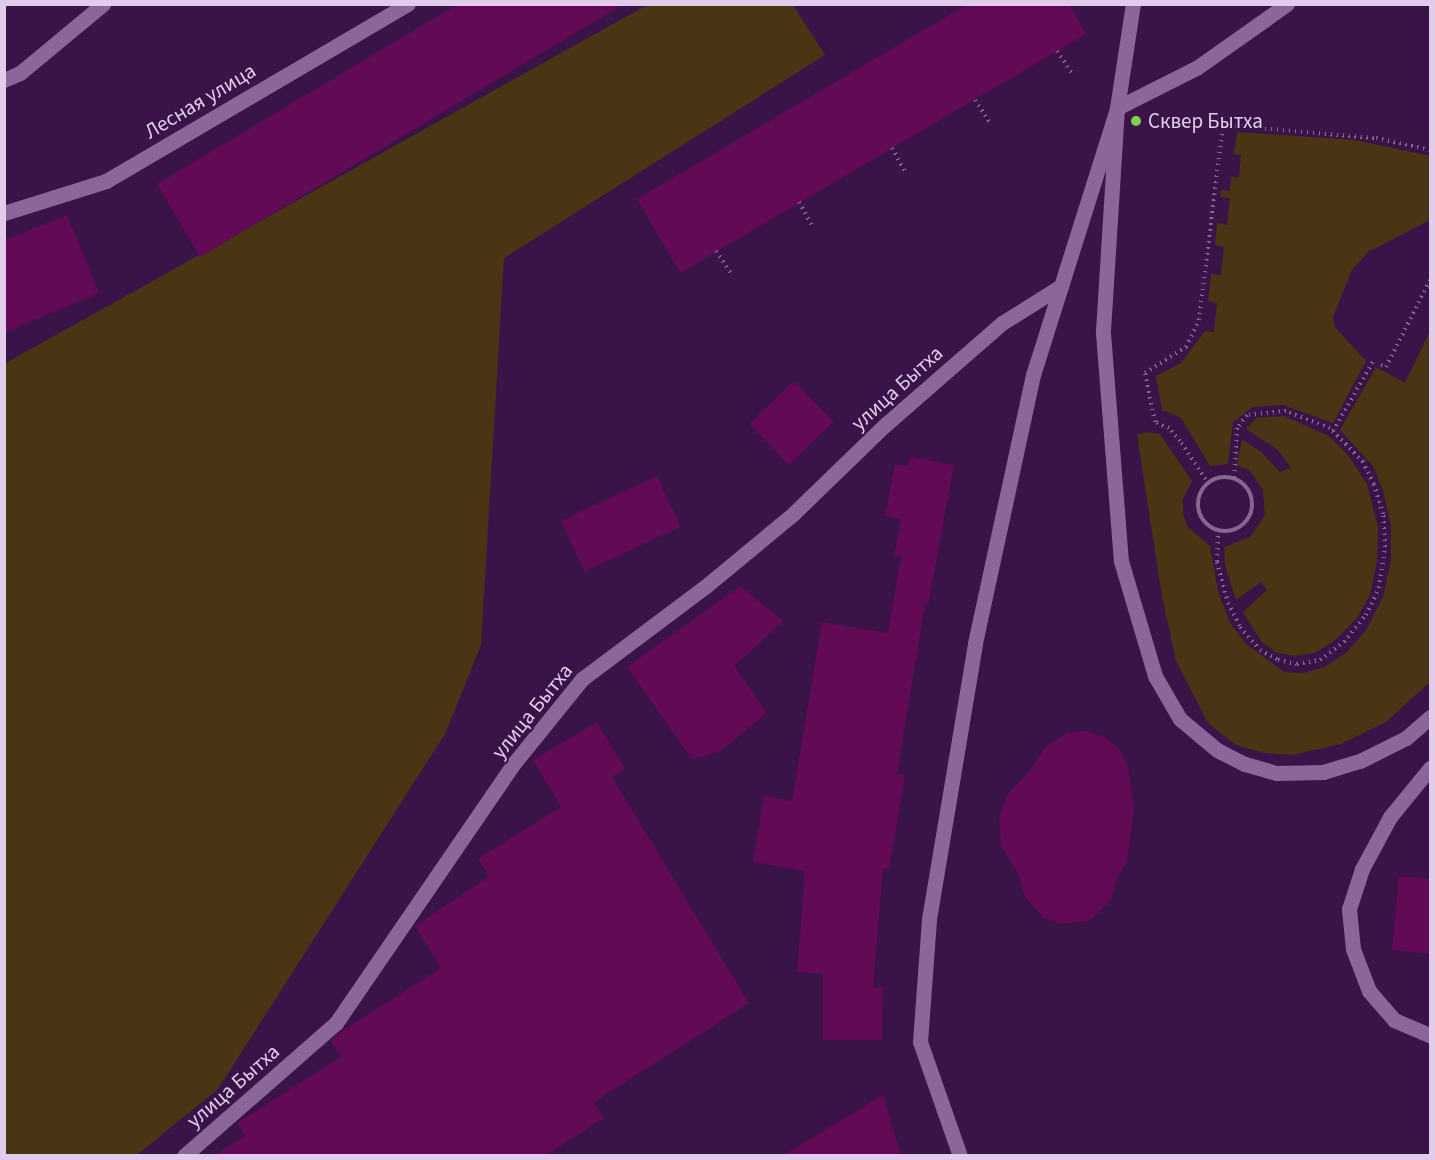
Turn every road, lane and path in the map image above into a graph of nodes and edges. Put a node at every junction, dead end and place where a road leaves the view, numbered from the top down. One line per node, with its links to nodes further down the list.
1 (103, 4): 7 (street)
2 (408, 4): 15 (street, Лесная улица)
3 (1132, 4): 9 (street)
4 (1287, 4): 9 (street)
5 (1057, 51): 6 (path)
6 (1073, 75)
7 (4, 80)
8 (975, 100): 10 (path)
9 (1117, 108): 20 (street); 27 (street)
10 (990, 123)
11 (892, 148): 13 (path)
12 (1431, 150): 25 (path)
13 (905, 171)
14 (799, 202): 16 (path)
15 (4, 213)
16 (813, 227)
17 (717, 251): 18 (path)
18 (732, 275)
19 (1431, 280): 22 (path)
20 (1061, 286): 30 (street, улица Бытха); 31 (street)
21 (1374, 360): 23 (path)
22 (1381, 365)
23 (1333, 431): 24 (path); 26 (path)
24 (1234, 479): 25 (path); 26 (path)
25 (1209, 484): 26 (path)
26 (1218, 530)
27 (1431, 717)
28 (1431, 768): 29 (street)
29 (1431, 1035)
30 (184, 1155)
31 (960, 1155)

